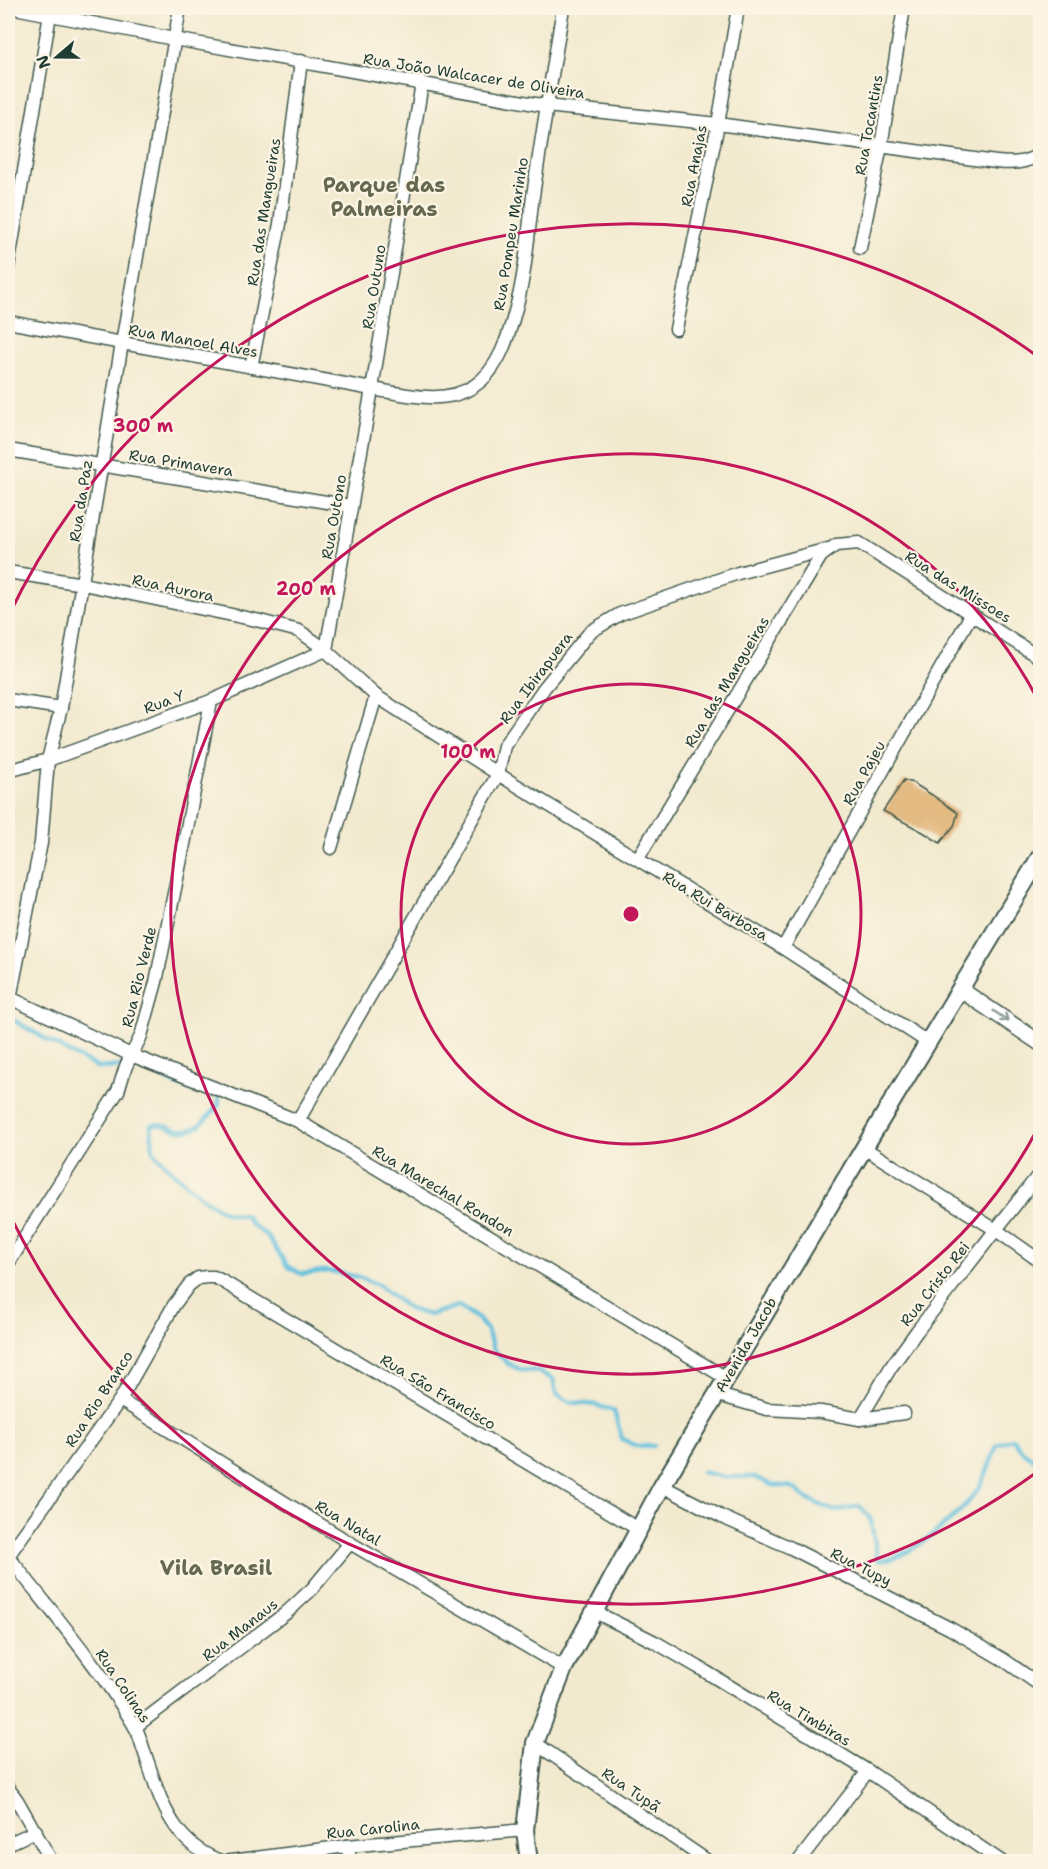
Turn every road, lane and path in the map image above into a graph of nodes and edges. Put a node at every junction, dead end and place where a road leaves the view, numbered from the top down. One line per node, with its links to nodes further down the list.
1 (15, 8): 6 (street, Rua João Walcacer de Oliveira)
2 (180, 8): 7 (street, Rua da Paz)
3 (563, 8): 10 (street, Rua Pompeu Marinho)
4 (738, 8): 11 (street, Rua Anajas)
5 (904, 8): 12 (street, Rua Tocantins)
6 (50, 10): 7 (street, Rua João Walcacer de Oliveira); 15 (street)
7 (174, 39): 8 (street, Rua João Walcacer de Oliveira); 18 (street, Rua da Paz)
8 (301, 61): 9 (street, Rua João Walcacer de Oliveira); 19 (street, Rua das Mangueiras)
9 (422, 83): 10 (street, Rua João Walcacer de Oliveira); 20 (street, Rua Outuno)
10 (546, 105): 11 (street, Rua João Walcacer de Oliveira); 20 (street, Rua Pompeu Marinho)
11 (718, 124): 12 (street, Rua João Walcacer de Oliveira); 17 (street, Rua Anajas)
12 (881, 146): 13 (street, Rua João Walcacer de Oliveira); 14 (street, Rua Tocantins)
13 (1039, 155)
14 (860, 248)
15 (8, 267)
16 (8, 322): 18 (street, Rua Manoel Alves)
17 (676, 330)
18 (122, 343): 19 (street, Rua Manoel Alves); 22 (street, Rua da Paz)
19 (251, 367): 20 (street, Rua Manoel Alves)
20 (372, 389): 23 (street, Rua Outono)
21 (8, 450): 22 (street, Rua Primavera)
22 (102, 465): 23 (street, Rua Primavera); 26 (street, Rua da Paz)
23 (351, 506): 28 (street, Rua Outono)
24 (828, 549): 27 (street, Rua das Missoes); 36 (street, Rua Ibirapuera); 39 (street, Rua das Mangueiras)
25 (8, 572): 26 (street, Rua Aurora)
26 (83, 584): 28 (street, Rua Aurora); 33 (street, Rua da Paz)
27 (972, 613): 29 (street, Rua das Missoes); 40 (street, Rua Pajeu)
28 (326, 651): 30 (street, Rua Aurora); 32 (street, Rua Y)
29 (1041, 658)
30 (376, 696): 36 (street, Rua Rui Barbosa); 37 (street)
31 (8, 700): 33 (street)
32 (211, 701): 34 (street, Rua Y); 45 (street, Rua Rio Verde)
33 (61, 708): 34 (street, Rua da Paz)
34 (48, 760): 35 (street, Rua Y); 42 (street, Rua da Paz)
35 (8, 771)
36 (498, 774): 39 (street, Rua Rui Barbosa); 46 (street, Rua Ibirapuera)
37 (331, 848)
38 (1041, 857): 41 (main road, Avenida Jacob)
39 (638, 858): 40 (street, Rua Rui Barbosa)
40 (783, 948): 43 (street, Rua Rui Barbosa)
41 (961, 990): 43 (main road, Avenida Jacob); 44 (street, one-way to 44)
42 (9, 997): 45 (street, Rua Marechal Rondon)
43 (929, 1042): 47 (main road, Avenida Jacob)
44 (1041, 1043)
45 (131, 1055): 46 (street, Rua Marechal Rondon); 51 (street, Rua Rio Verde)
46 (298, 1121): 53 (street, Rua Marechal Rondon)
47 (864, 1148): 49 (street); 53 (main road, Avenida Jacob)
48 (1041, 1173): 49 (street, Rua Cristo Rei)
49 (996, 1230): 50 (street); 57 (street, Rua Cristo Rei)
50 (1041, 1261)
51 (8, 1264)
52 (222, 1281): 55 (street, Rua Rio Branco); 59 (street, Rua São Francisco)
53 (726, 1378): 54 (main road, Avenida Jacob)
54 (718, 1395): 57 (street); 58 (main road, Avenida Jacob)
55 (120, 1400): 60 (street, Rua Natal); 61 (street, Rua Rio Branco)
56 (904, 1413): 57 (street)
57 (860, 1419)
58 (662, 1486): 59 (main road, Avenida Jacob); 64 (street, Rua Tupy)
59 (638, 1529): 62 (main road, Avenida Jacob)
60 (350, 1543): 63 (street, Rua Natal); 65 (street, Rua Manaus)
61 (8, 1556): 65 (street, Rua Colinas)
62 (595, 1612): 63 (main road, Avenida Jacob); 67 (street, Rua Timbiras)
63 (564, 1668): 66 (main road, Avenida Jacob)
64 (1041, 1685)
65 (135, 1727): 74 (street, Rua Colinas)
66 (536, 1743): 69 (main road, Avenida Jacob); 77 (street, Rua Tupã)
67 (868, 1771): 78 (street); 79 (street, Rua Timbiras)
68 (8, 1788): 70 (street)
69 (525, 1830): 72 (street, Rua Carolina); 76 (main road, Avenida Jacob)
70 (36, 1831): 71 (street); 73 (street)
71 (8, 1844)
72 (347, 1846): 74 (street, Rua Carolina); 75 (street)
73 (52, 1862)
74 (223, 1862)
75 (351, 1862)
76 (529, 1862)
77 (709, 1862)
78 (798, 1862)
79 (1002, 1862)

